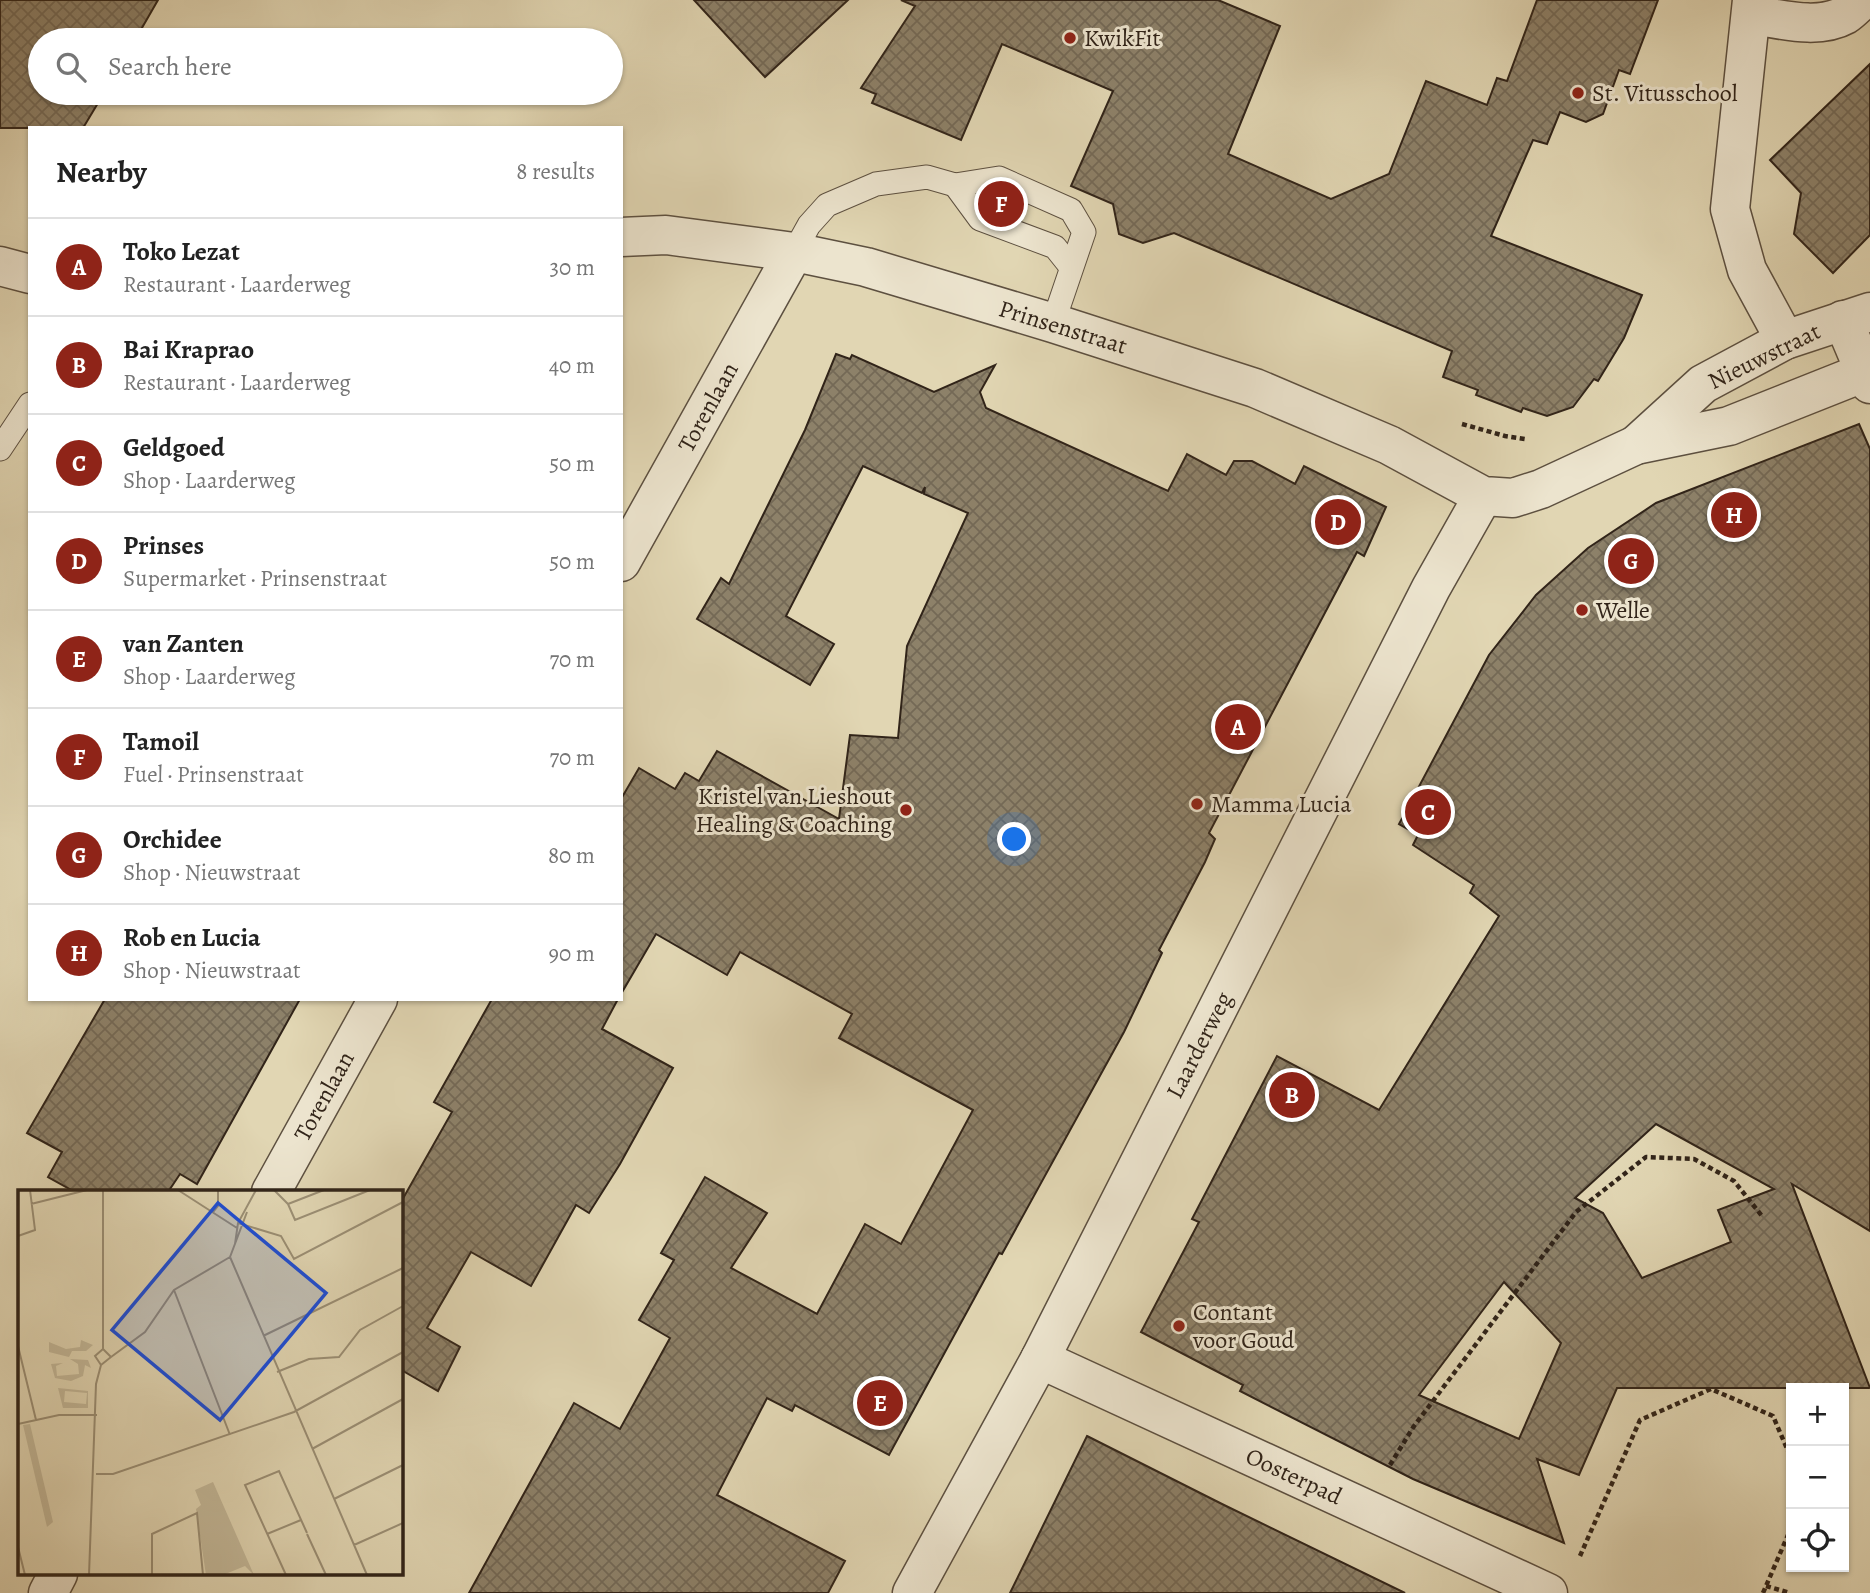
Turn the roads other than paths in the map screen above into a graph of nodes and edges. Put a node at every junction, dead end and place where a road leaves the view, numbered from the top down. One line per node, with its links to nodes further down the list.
1 (1862, 0): 2 (street)
2 (1752, 7): 11 (street)
3 (955, 185): 5 (lane); 7 (lane); 7 (lane)
4 (623, 237): 5 (street, Prinsenstraat)
5 (794, 252): 10 (street, Prinsenstraat); 17 (street, Torenlaan)
6 (0, 266): 8 (street)
7 (1071, 267): 10 (lane)
8 (28, 273)
9 (1856, 316): 11 (street, Nieuwstraat); 12 (street)
10 (1053, 323): 16 (street, Prinsenstraat)
11 (1785, 340): 14 (street, Nieuwstraat)
12 (1868, 376): 14 (street, Nieuwstraat)
13 (28, 407): 15 (lane)
14 (1636, 445): 16 (street, Nieuwstraat)
15 (0, 449)
16 (1483, 496): 20 (street, Laarderweg)
17 (623, 558)
18 (377, 1001): 19 (street, Torenlaan)
19 (272, 1190)
20 (1040, 1359): 22 (street, Oosterpad); 24 (street, Laarderweg)
21 (57, 1576): 23 (street)
22 (1561, 1581)
23 (48, 1593)
24 (912, 1593)

